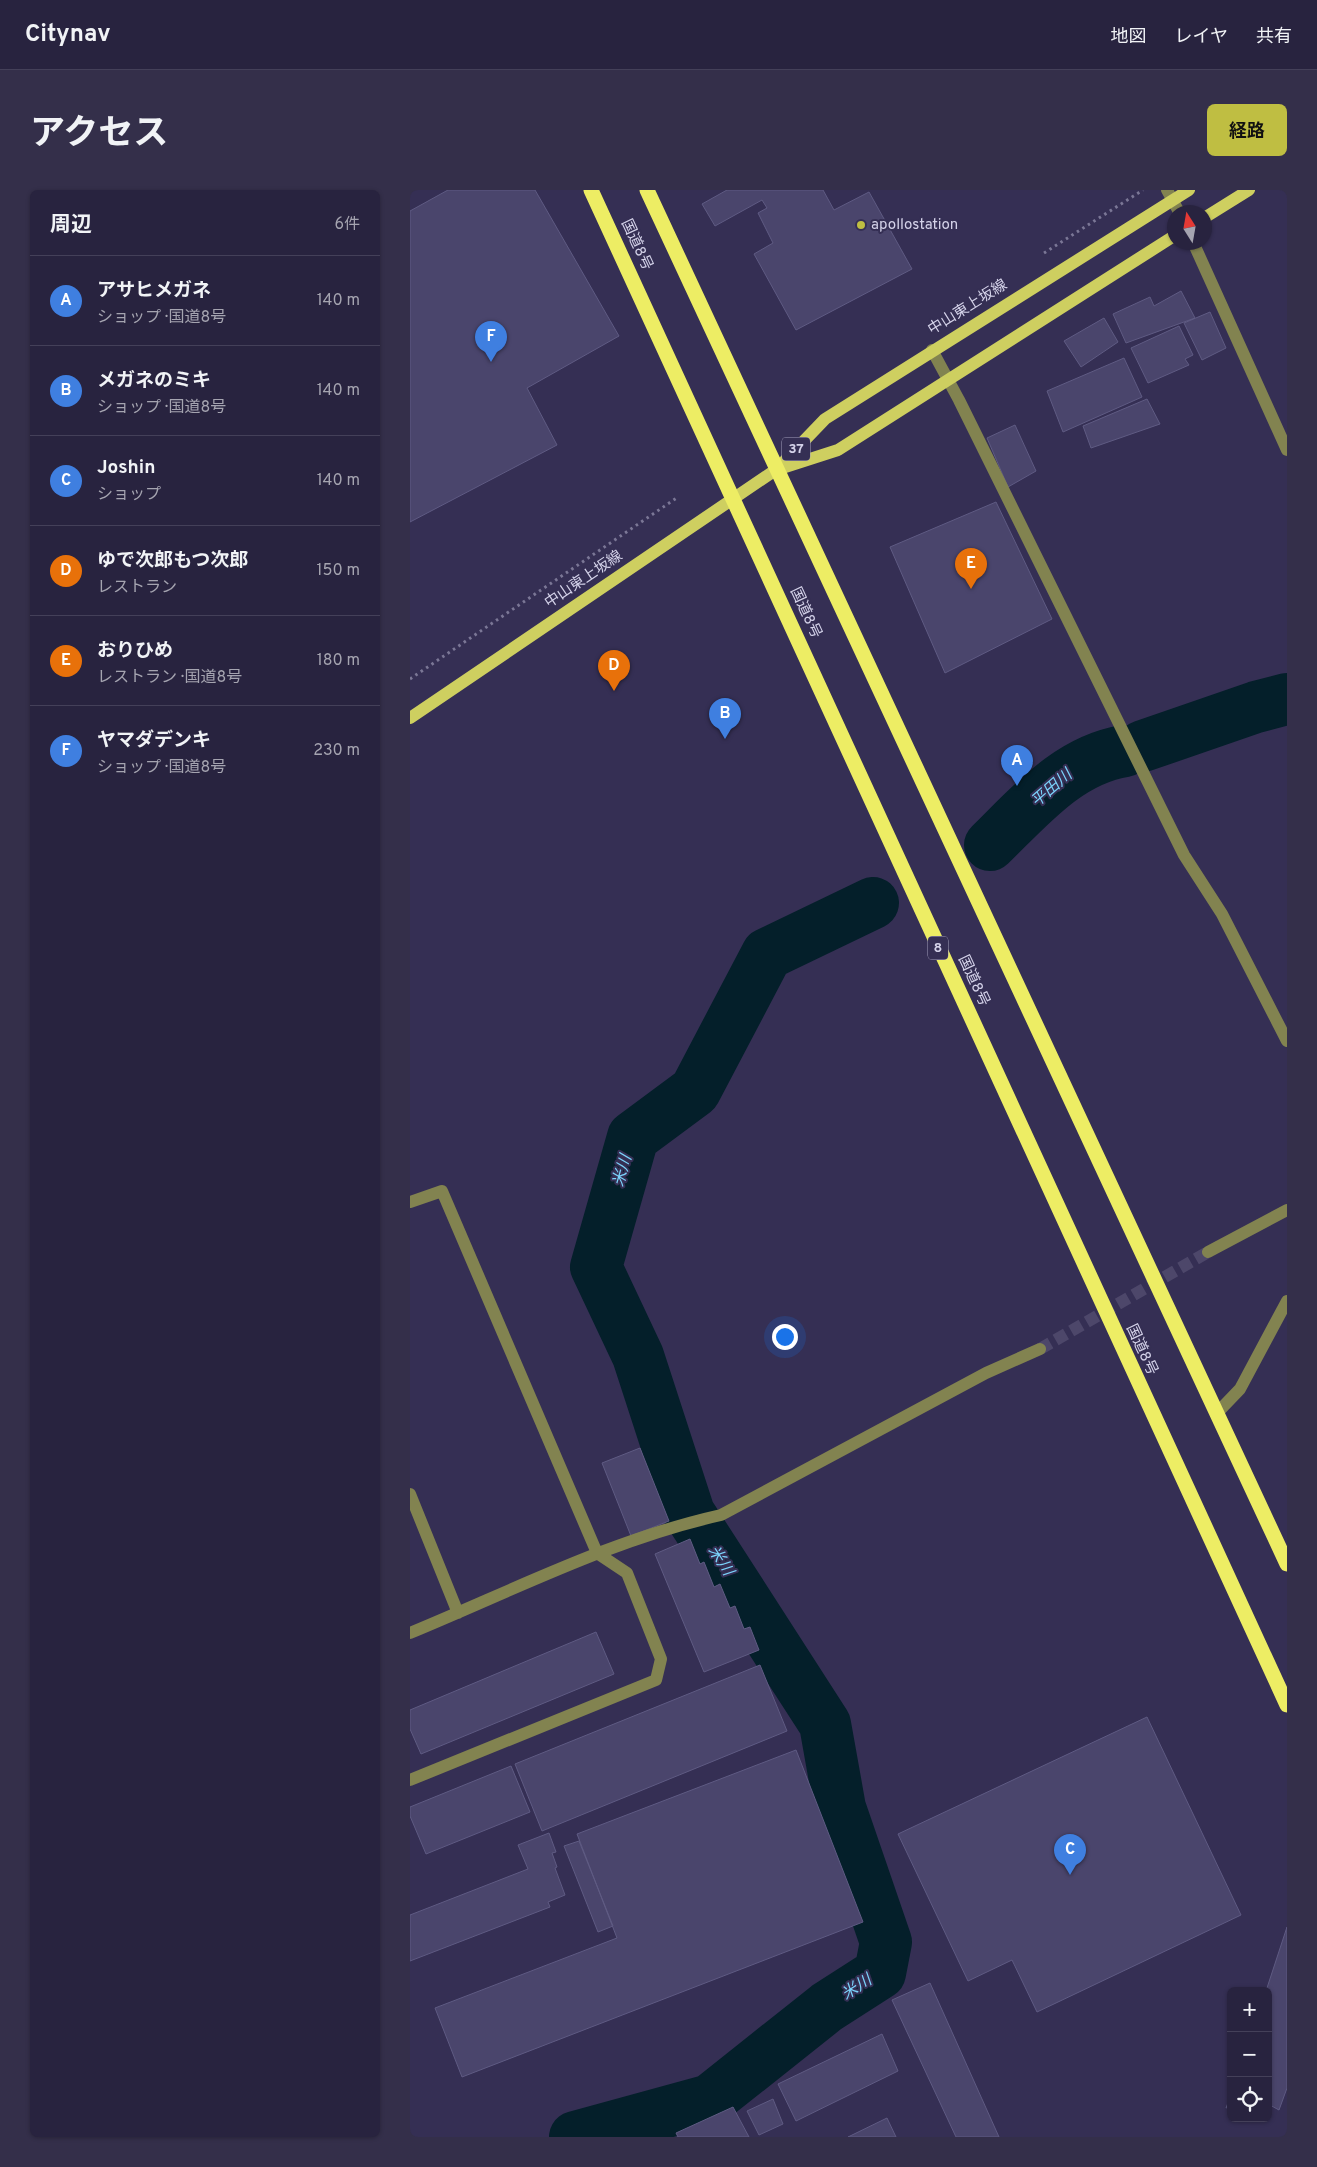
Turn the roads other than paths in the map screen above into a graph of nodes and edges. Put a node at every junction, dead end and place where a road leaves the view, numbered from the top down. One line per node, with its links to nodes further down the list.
1 (591, 190): 13 (highway, 国道8号 / 8)
2 (647, 190): 12 (highway)
3 (1189, 190): 5 (main road, 中山東上坂線 / 37)
4 (1249, 190): 6 (main road)
5 (1170, 195): 9 (main road, 中山東上坂線 / 37)
6 (1212, 213)
7 (1167, 240): 10 (main road, 中山東上坂線 / 37)
8 (1197, 250): 11 (street)
9 (932, 350): 10 (street); 12 (main road, 中山東上坂線 / 37)
10 (948, 380): 12 (main road, 中山東上坂線 / 37); 15 (street)
11 (1287, 450)
12 (778, 469): 13 (main road, 中山東上坂線 / 37); 21 (highway)
13 (733, 499): 14 (main road, 中山東上坂線 / 37); 27 (highway, 国道8号 / 8)
14 (410, 718)
15 (1287, 1041)
16 (410, 1202): 23 (street)
17 (1287, 1210): 18 (street)
18 (1208, 1252)
19 (1287, 1301): 21 (street)
20 (1040, 1349): 23 (street)
21 (1216, 1414): 24 (highway)
22 (410, 1494): 25 (street)
23 (596, 1553): 25 (street); 28 (street)
24 (1287, 1564)
25 (458, 1613): 26 (street)
26 (410, 1633)
27 (1287, 1705)
28 (410, 1780)

